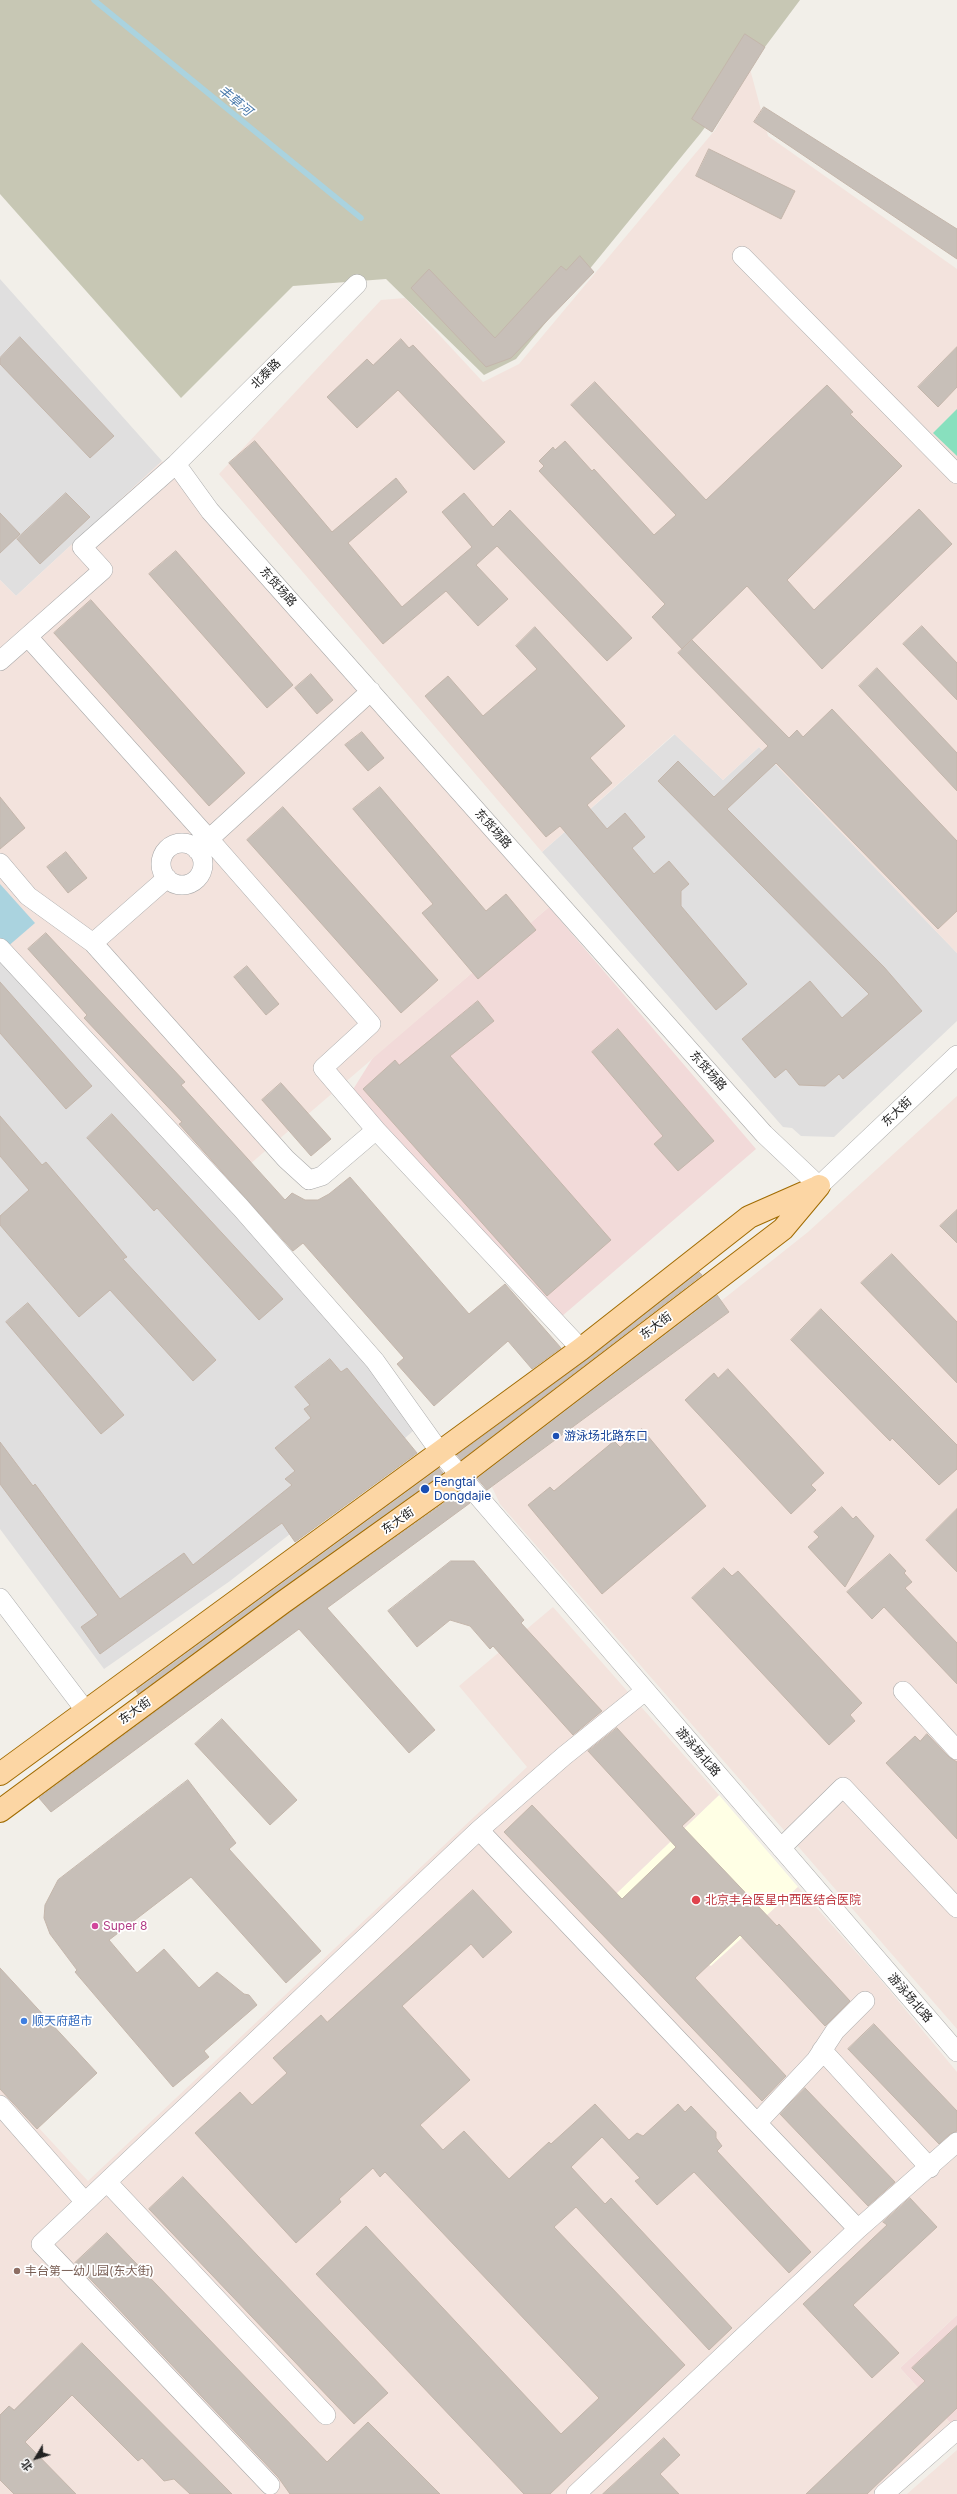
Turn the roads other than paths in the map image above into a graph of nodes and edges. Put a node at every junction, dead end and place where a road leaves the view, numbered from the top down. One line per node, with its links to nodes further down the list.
1 (742, 256): 4 (street)
2 (357, 284): 3 (street, 北泰路)
3 (176, 464): 5 (street, 北泰路); 7 (street, 东货场路)
4 (957, 474)
5 (28, 637): 6 (street); 8 (street)
6 (0, 661)
7 (371, 692): 8 (street); 15 (street, 东货场路)
8 (203, 844): 10 (street); 10 (street); 14 (street)
9 (0, 863): 11 (street)
10 (167, 878): 11 (street)
11 (93, 943): 14 (street)
12 (0, 948): 17 (street, 游泳场北路)
13 (957, 1055): 15 (street, 东大街)
14 (376, 1130): 16 (street)
15 (820, 1186): 16 (main road, 东大街); 18 (main road, 东大街)
16 (581, 1349): 17 (main road, 东大街)
17 (440, 1452): 18 (street, 游泳场北路); 22 (main road, 东大街)
18 (460, 1476): 20 (street, 游泳场北路); 25 (main road, 东大街)
19 (0, 1598): 22 (street)
20 (645, 1691): 26 (street); 27 (street, 游泳场北路)
21 (903, 1691): 23 (street)
22 (85, 1710): 24 (main road, 东大街)
23 (957, 1750)
24 (0, 1774)
25 (0, 1811)
26 (479, 1830): 33 (street); 36 (street)
27 (781, 1848): 28 (street); 31 (street, 游泳场北路)
28 (957, 1908)
29 (864, 2001): 30 (street)
30 (822, 2050): 33 (street); 35 (street)
31 (957, 2052)
32 (0, 2105): 37 (street)
33 (757, 2123): 38 (street)
34 (957, 2142): 35 (street)
35 (930, 2168): 38 (street)
36 (107, 2182): 37 (street); 39 (street)
37 (85, 2202): 41 (street)
38 (858, 2229): 42 (street)
39 (326, 2415)
40 (957, 2430): 43 (street)
41 (270, 2486)
42 (576, 2494)
43 (884, 2494)

